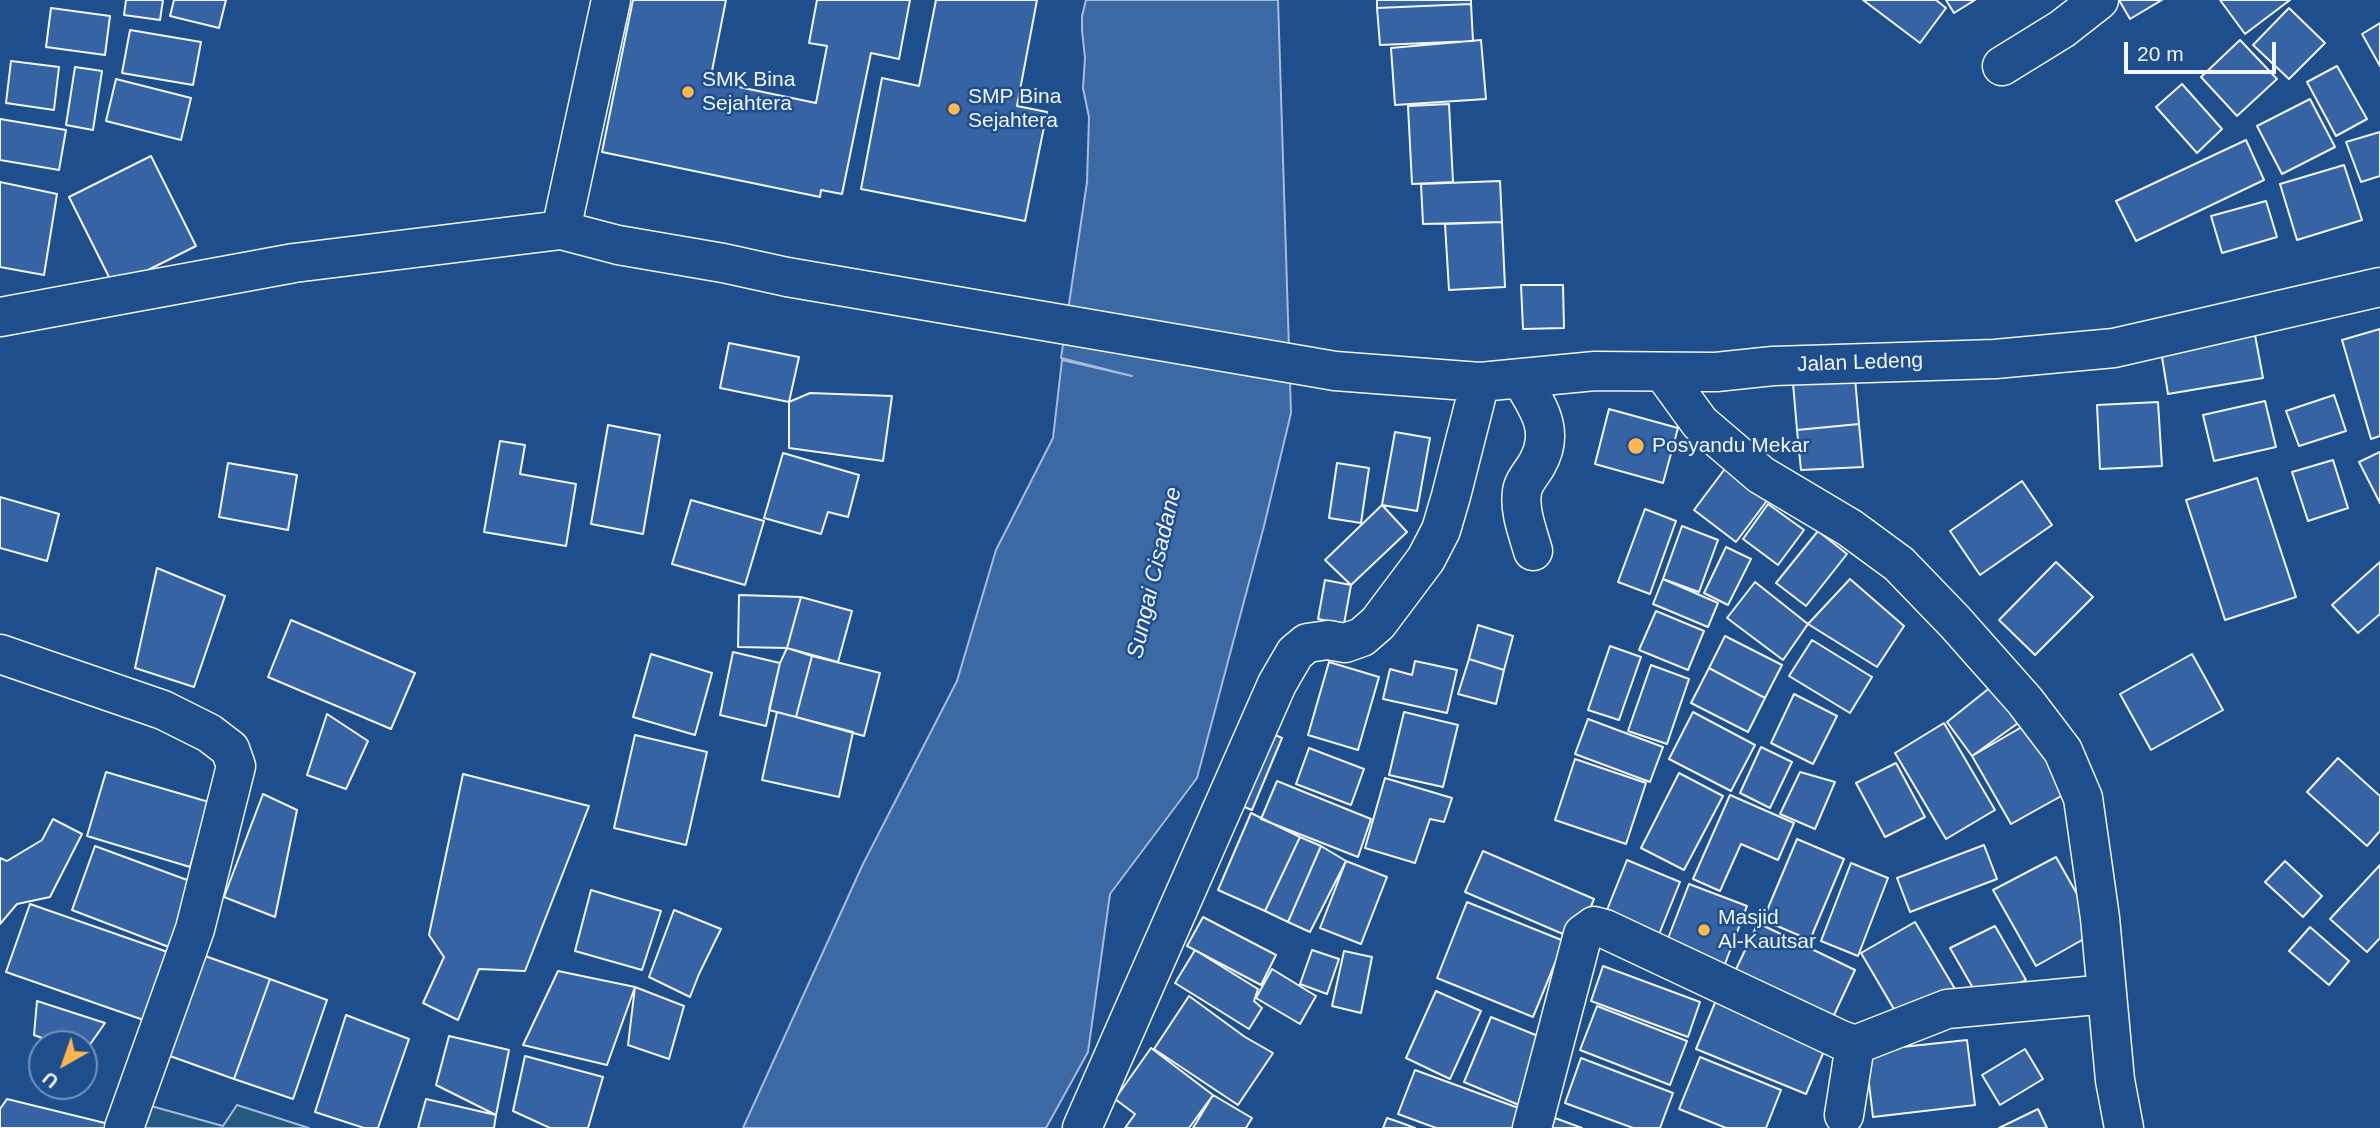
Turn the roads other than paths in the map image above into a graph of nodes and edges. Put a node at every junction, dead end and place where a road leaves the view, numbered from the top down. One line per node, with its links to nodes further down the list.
1 (611, 0): 4 (street)
2 (2099, 0): 3 (street)
3 (2002, 66)
4 (561, 230): 6 (street); 9 (street, Jalan Ledeng)
5 (2380, 287): 7 (street, Jalan Ledeng)
6 (0, 317)
7 (1663, 372): 8 (street, Jalan Ledeng); 12 (street)
8 (1521, 379): 9 (street, Jalan Ledeng); 10 (street)
9 (1480, 383): 16 (street)
10 (1533, 551)
11 (0, 654): 15 (street)
12 (2107, 994): 13 (street); 18 (street)
13 (1855, 1045): 14 (street); 17 (street)
14 (1844, 1115)
15 (124, 1128)
16 (1082, 1128)
17 (1532, 1128)
18 (2124, 1128)

